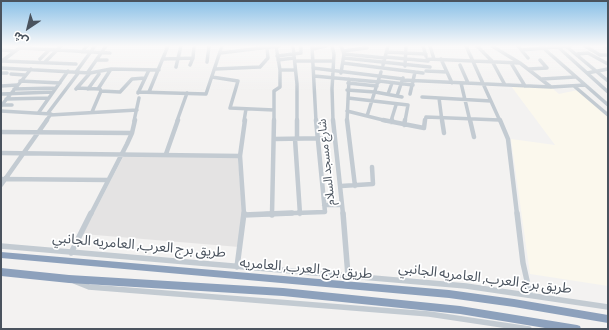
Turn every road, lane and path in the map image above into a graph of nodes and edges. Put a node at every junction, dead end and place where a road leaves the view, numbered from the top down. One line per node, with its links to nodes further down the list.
1 (19, 61): 25 (street)
2 (85, 61): 55 (street)
3 (96, 61): 56 (street)
4 (162, 61): 46 (street)
5 (177, 61): 34 (street)
6 (192, 61): 31 (street)
7 (217, 61): 42 (street)
8 (265, 61): 42 (street)
9 (279, 61): 47 (street)
10 (294, 61): 48 (street)
11 (313, 61): 37 (street)
12 (333, 61): 49 (street, شارع مسجد السلام)
13 (370, 61): 27 (street)
14 (406, 61): 32 (street)
15 (428, 61): 35 (street)
16 (443, 61): 58 (street)
17 (473, 61): 83 (street)
18 (492, 61): 85 (street)
19 (496, 61): 28 (street)
20 (517, 61): 29 (street)
21 (541, 61): 43 (street)
22 (557, 61): 67 (street)
23 (574, 61): 60 (street)
24 (586, 61): 54 (street)
25 (45, 62): 30 (street); 40 (street)
26 (343, 63): 38 (street); 50 (street)
27 (384, 63): 32 (street); 38 (street)
28 (510, 63): 29 (street); 88 (street)
29 (520, 63): 43 (street)
30 (76, 64)
31 (190, 65)
32 (405, 65): 35 (street); 52 (street)
33 (460, 65): 82 (street)
34 (176, 67)
35 (430, 67): 53 (street)
36 (1, 68): 39 (street)
37 (313, 68): 49 (street); 65 (street)
38 (382, 68): 52 (street); 64 (street)
39 (31, 69): 40 (street); 63 (street)
40 (38, 69): 51 (street)
41 (111, 69): 45 (street); 56 (street); 62 (street)
42 (215, 69): 69 (street)
43 (529, 69): 71 (street)
44 (608, 69): 54 (street)
45 (149, 70): 46 (street); 68 (street)
46 (159, 70): 97 (street)
47 (280, 70): 48 (street); 122 (street)
48 (295, 70): 143 (street)
49 (332, 70): 50 (street); 66 (street, شارع مسجد السلام)
50 (341, 70): 64 (street); 70 (street)
51 (68, 71): 55 (street); 77 (street)
52 (404, 71): 57 (street); 75 (street)
53 (432, 71): 57 (street); 58 (street)
54 (597, 71): 60 (street); 76 (street)
55 (78, 72): 56 (street); 127 (street)
56 (91, 72): 61 (street); 93 (street)
57 (415, 72): 79 (street)
58 (448, 72): 80 (street)
59 (1, 73): 63 (street)
60 (587, 73): 99 (street)
61 (99, 74): 62 (street); 93 (street)
62 (108, 74): 95 (street)
63 (25, 75): 72 (street)
64 (380, 75): 74 (street); 75 (street)
65 (314, 76): 66 (street); 139 (street)
66 (332, 77): 70 (street); 141 (street, شارع مسجد السلام)
67 (575, 77): 71 (street); 86 (street)
68 (145, 78): 95 (street); 103 (street)
69 (212, 78): 101 (street); 120 (street)
70 (340, 78): 73 (street)
71 (542, 79): 91 (street)
72 (20, 81): 77 (street); 84 (street)
73 (348, 81): 74 (street); 87 (street); 96 (street)
74 (379, 81): 78 (street); 87 (street)
75 (402, 81): 78 (street); 79 (street); 104 (street)
76 (608, 81)
77 (60, 83): 94 (street)
78 (392, 83): 104 (street)
79 (413, 83): 80 (street); 105 (street)
80 (452, 83): 81 (street)
81 (461, 83): 82 (street); 112 (street)
82 (468, 83): 83 (street)
83 (483, 84): 85 (street); 114 (street)
84 (17, 85): 90 (street); 92 (street)
85 (505, 85): 88 (street)
86 (585, 85): 89 (street); 106 (street)
87 (377, 86): 98 (street)
88 (525, 86): 91 (street)
89 (574, 86): 91 (street); 128 (street)
90 (2, 87)
91 (551, 87)
92 (14, 89): 94 (street); 100 (street)
93 (88, 89): 95 (street)
94 (55, 90): 100 (street); 108 (street)
95 (100, 90): 126 (street)
96 (347, 90): 98 (street); 109 (street)
97 (149, 92): 101 (street); 103 (street)
98 (375, 92): 104 (street); 113 (street)
99 (608, 92): 106 (street)
100 (10, 93): 102 (street); 111 (street)
101 (187, 93): 147 (street)
102 (1, 94)
103 (138, 94): 121 (street)
104 (387, 94): 115 (street)
105 (410, 94)
106 (595, 94): 118 (street)
107 (422, 97): 110 (street)
108 (49, 98): 111 (street); 125 (street)
109 (348, 98): 113 (street); 124 (street)
110 (439, 98): 112 (street); 130 (street)
111 (6, 99): 119 (street)
112 (465, 100): 114 (street); 131 (street)
113 (373, 101): 115 (street); 129 (street)
114 (491, 101): 132 (street)
115 (383, 102): 117 (street)
116 (12, 105): 119 (street)
117 (396, 105): 133 (street); 134 (street)
118 (608, 105)
119 (1, 106)
120 (246, 109): 122 (street); 148 (street)
121 (137, 110): 126 (street); 137 (street)
122 (274, 110): 142 (street)
123 (1, 111): 125 (street)
124 (347, 111): 129 (street); 154 (street)
125 (39, 112): 127 (street)
126 (92, 112): 127 (street)
127 (49, 114): 135 (street)
128 (608, 115)
129 (367, 116): 133 (street)
130 (442, 118): 131 (street); 134 (street); 138 (street)
131 (469, 119): 132 (street); 140 (street)
132 (500, 120): 167 (street)
133 (391, 122): 134 (street)
134 (404, 125)
135 (39, 131): 136 (street); 137 (street); 145 (street)
136 (1, 132)
137 (132, 133): 146 (street)
138 (444, 133)
139 (317, 137): 141 (street); 143 (street); 155 (street)
140 (474, 137)
141 (335, 138): 153 (street, شارع مسجد السلام)
142 (274, 139): 143 (street); 159 (street)
143 (296, 139): 157 (street)
144 (1, 153): 145 (street)
145 (24, 153): 146 (street); 150 (street)
146 (122, 154): 147 (street); 151 (street)
147 (166, 154): 148 (street)
148 (240, 156): 158 (street)
149 (372, 167): 154 (street)
150 (3, 179): 151 (street); 152 (street)
151 (108, 180): 161 (street)
152 (1, 185)
153 (341, 186): 154 (street); 156 (street, شارع مسجد السلام)
154 (355, 186)
155 (324, 205): 156 (street); 157 (street)
156 (342, 205): 165 (street, شارع مسجد السلام)
157 (300, 214): 159 (street)
158 (244, 215): 159 (street); 163 (street)
159 (272, 215)
160 (1, 246): 161 (street, طريق برج العرب, العامريه الجانبي)
161 (71, 253): 163 (street, طريق برج العرب, العامريه الجانبي)
162 (1, 255): 169 (highway, طريق برج العرب, العامريه)
163 (237, 266): 165 (street, طريق برج العرب, العامريه الجانبي)
164 (1, 272): 166 (highway, طريق برج العرب, العامريه)
165 (348, 276): 167 (street, طريق برج العرب, العامريه الجانبي)
166 (69, 279): 170 (street); 171 (highway, طريق برج العرب, العامريه)
167 (530, 294): 168 (street, طريق برج العرب, العامريه الجانبي)
168 (608, 307)
169 (608, 319)
170 (530, 329)
171 (577, 329)

